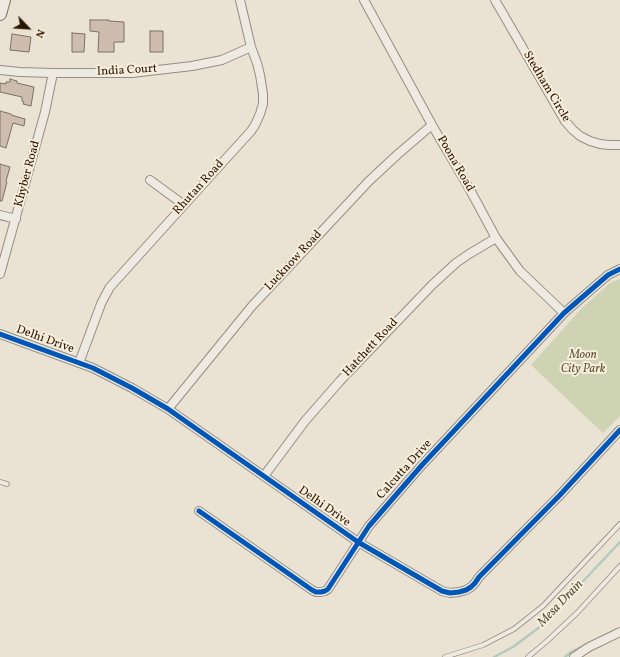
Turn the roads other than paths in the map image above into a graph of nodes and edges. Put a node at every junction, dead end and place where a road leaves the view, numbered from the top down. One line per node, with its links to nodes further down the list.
1 (4, 0): 5 (street)
2 (240, 0): 6 (street, Rhutan Road)
3 (364, 0): 9 (street, Poona Road)
4 (495, 0): 10 (street, Stedham Circle)
5 (0, 14)
6 (251, 47): 8 (street, India Court); 12 (street, Rhutan Road)
7 (0, 70): 8 (street, India Court)
8 (53, 73): 14 (street, Khyber Road)
9 (432, 125): 15 (street, Poona Road); 21 (street, Lucknow Road)
10 (620, 145)
11 (150, 180): 12 (street)
12 (184, 205): 20 (street, Rhutan Road)
13 (0, 215): 14 (street)
14 (16, 219): 17 (street, Khyber Road)
15 (496, 238): 18 (street, Poona Road); 23 (street, Hatchett Road)
16 (620, 269): 18 (street, Calcutta Drive)
17 (0, 274)
18 (564, 313): 28 (street, Calcutta Drive)
19 (0, 334): 20 (street, Delhi Drive)
20 (79, 363): 21 (street, Delhi Drive)
21 (168, 409): 23 (street, Delhi Drive)
22 (620, 430): 28 (street, Delhi Drive)
23 (264, 476): 28 (street, Delhi Drive)
24 (0, 482): 25 (lane)
25 (7, 484)
26 (199, 511): 28 (street, Calcutta Drive)
27 (620, 524): 31 (lane)
28 (358, 542)
29 (620, 566): 32 (lane)
30 (620, 632): 33 (street)
31 (445, 657)
32 (528, 657)
33 (574, 657)

